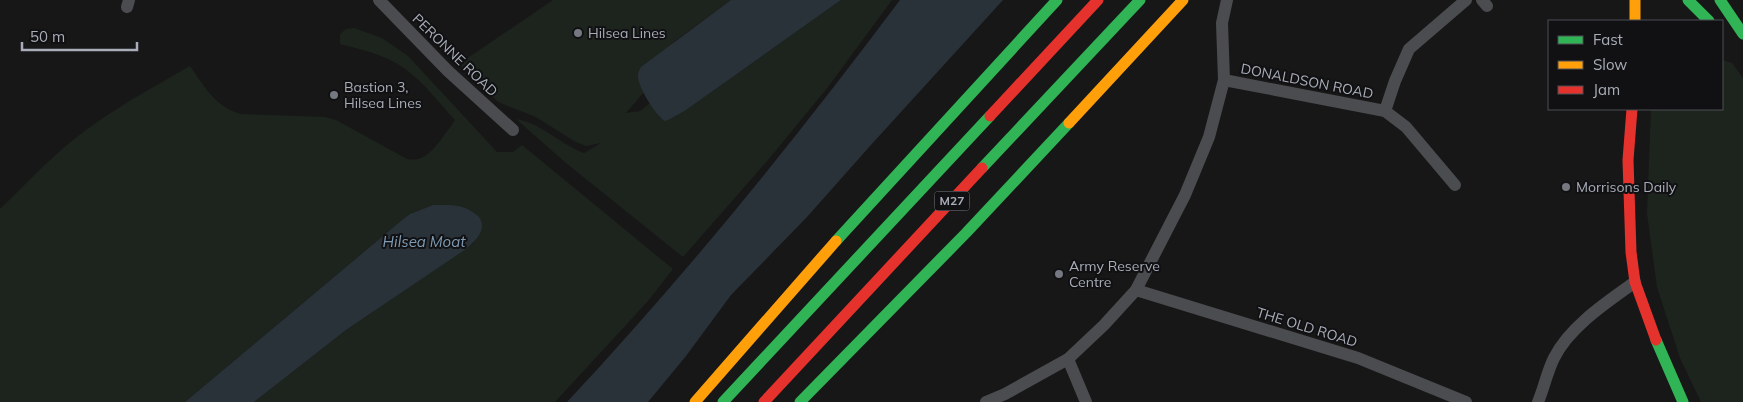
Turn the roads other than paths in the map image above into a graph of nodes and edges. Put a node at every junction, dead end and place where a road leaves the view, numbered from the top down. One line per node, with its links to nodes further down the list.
1 (378, 0): 18 (street, PERONNE ROAD)
2 (1057, 0): 23 (main road)
3 (1098, 0): 24 (main road, M27)
4 (1140, 0): 25 (main road, M27)
5 (1183, 0): 26 (main road)
6 (1227, 0): 15 (street)
7 (1466, 0): 17 (street, DONALDSON ROAD)
8 (1635, 0): 12 (main road)
9 (1688, 0): 13 (main road)
10 (1714, 0): 13 (main road)
11 (1720, 0): 14 (main road)
12 (1635, 20)
13 (1703, 20)
14 (1743, 34)
15 (1224, 80): 17 (street, DONALDSON ROAD); 21 (street)
16 (1632, 110): 20 (main road)
17 (1385, 111): 19 (street, DONALDSON ROAD)
18 (513, 130)
19 (1455, 185)
20 (1635, 282): 30 (street); 31 (main road)
21 (1136, 290): 22 (street); 29 (street, THE OLD ROAD)
22 (1068, 359): 27 (street); 28 (street)
23 (694, 402)
24 (724, 402)
25 (764, 402)
26 (800, 402)
27 (986, 402)
28 (1086, 402)
29 (1466, 402)
30 (1538, 402)
31 (1683, 402)

